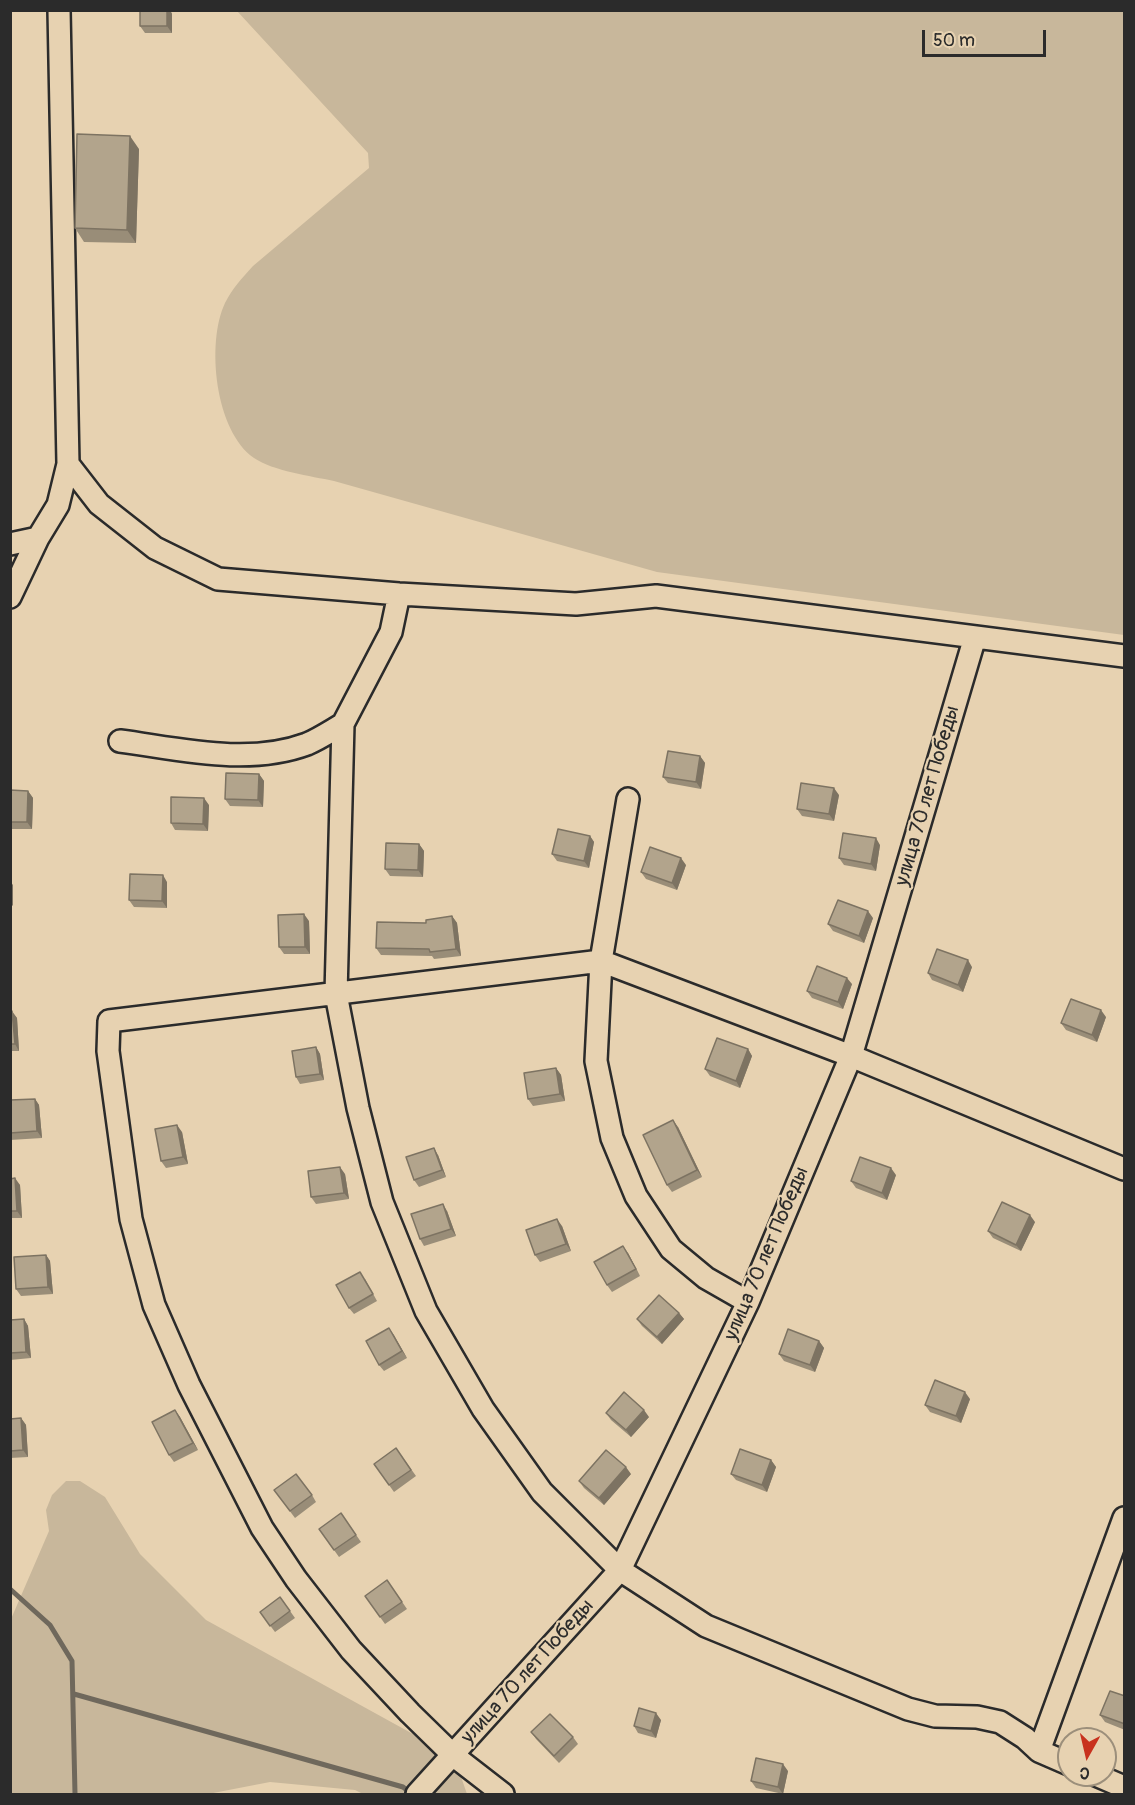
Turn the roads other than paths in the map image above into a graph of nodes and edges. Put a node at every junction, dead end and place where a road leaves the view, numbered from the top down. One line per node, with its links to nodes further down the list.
1 (59, 10): 2 (street)
2 (68, 464): 3 (street); 5 (street)
3 (38, 538): 4 (street); 6 (street)
4 (10, 544)
5 (399, 594): 7 (street); 9 (street)
6 (10, 597)
7 (975, 638): 8 (street); 14 (street, улица 70 лет Победы)
8 (1125, 656)
9 (343, 724): 10 (street); 13 (street)
10 (120, 741)
11 (628, 799): 12 (street)
12 (601, 961): 13 (street); 14 (street); 16 (street)
13 (336, 993): 18 (street); 20 (street)
14 (851, 1056): 15 (street); 16 (street, улица 70 лет Победы)
15 (1125, 1169)
16 (748, 1302): 18 (street, улица 70 лет Победы)
17 (1125, 1518): 19 (street)
18 (620, 1570): 19 (street); 20 (street, улица 70 лет Победы)
19 (1039, 1751): 21 (street)
20 (454, 1756): 22 (street, улица 70 лет Победы); 23 (street)
21 (1057, 1759)
22 (418, 1793)
23 (503, 1794)

